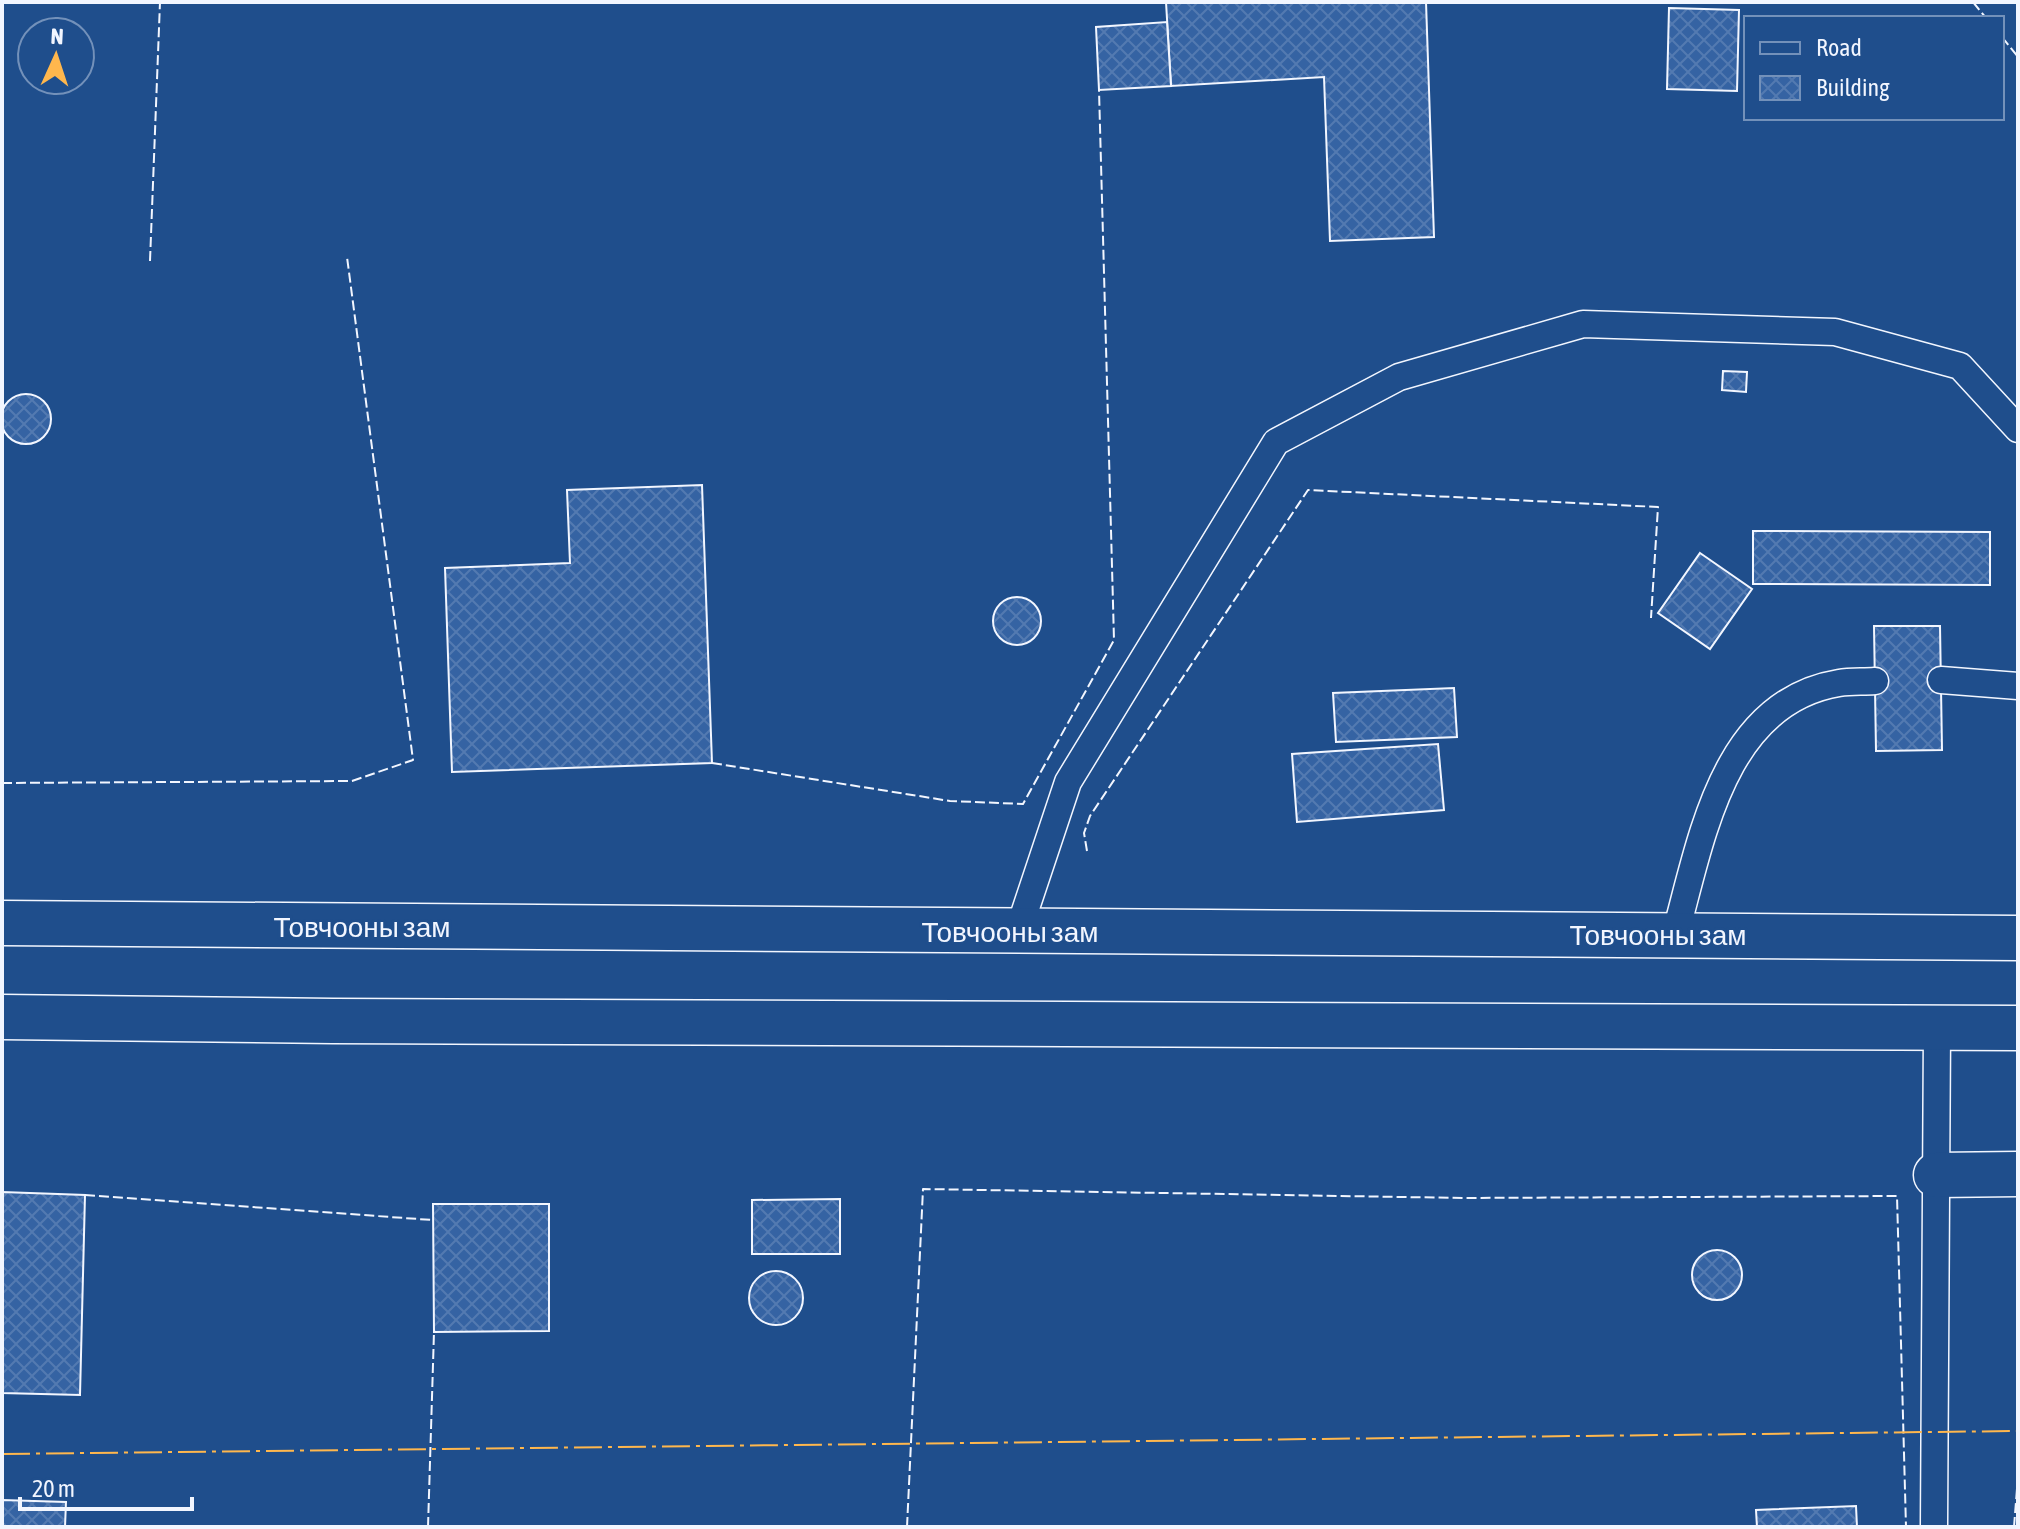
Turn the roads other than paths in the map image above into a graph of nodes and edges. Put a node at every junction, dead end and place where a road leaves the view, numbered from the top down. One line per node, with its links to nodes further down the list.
1 (2018, 429): 6 (lane)
2 (1941, 680): 4 (lane)
3 (1875, 681): 7 (lane)
4 (2018, 686)
5 (2, 923): 6 (main road, Товчооны зам)
6 (1018, 932): 7 (main road, Товчооны зам)
7 (1675, 935): 8 (main road, Товчооны зам)
8 (2018, 938)
9 (2, 1017): 10 (main road)
10 (1937, 1028): 11 (main road); 13 (lane)
11 (2018, 1028)
12 (2018, 1174): 13 (main road)
13 (1936, 1175): 14 (lane)
14 (1934, 1527)

